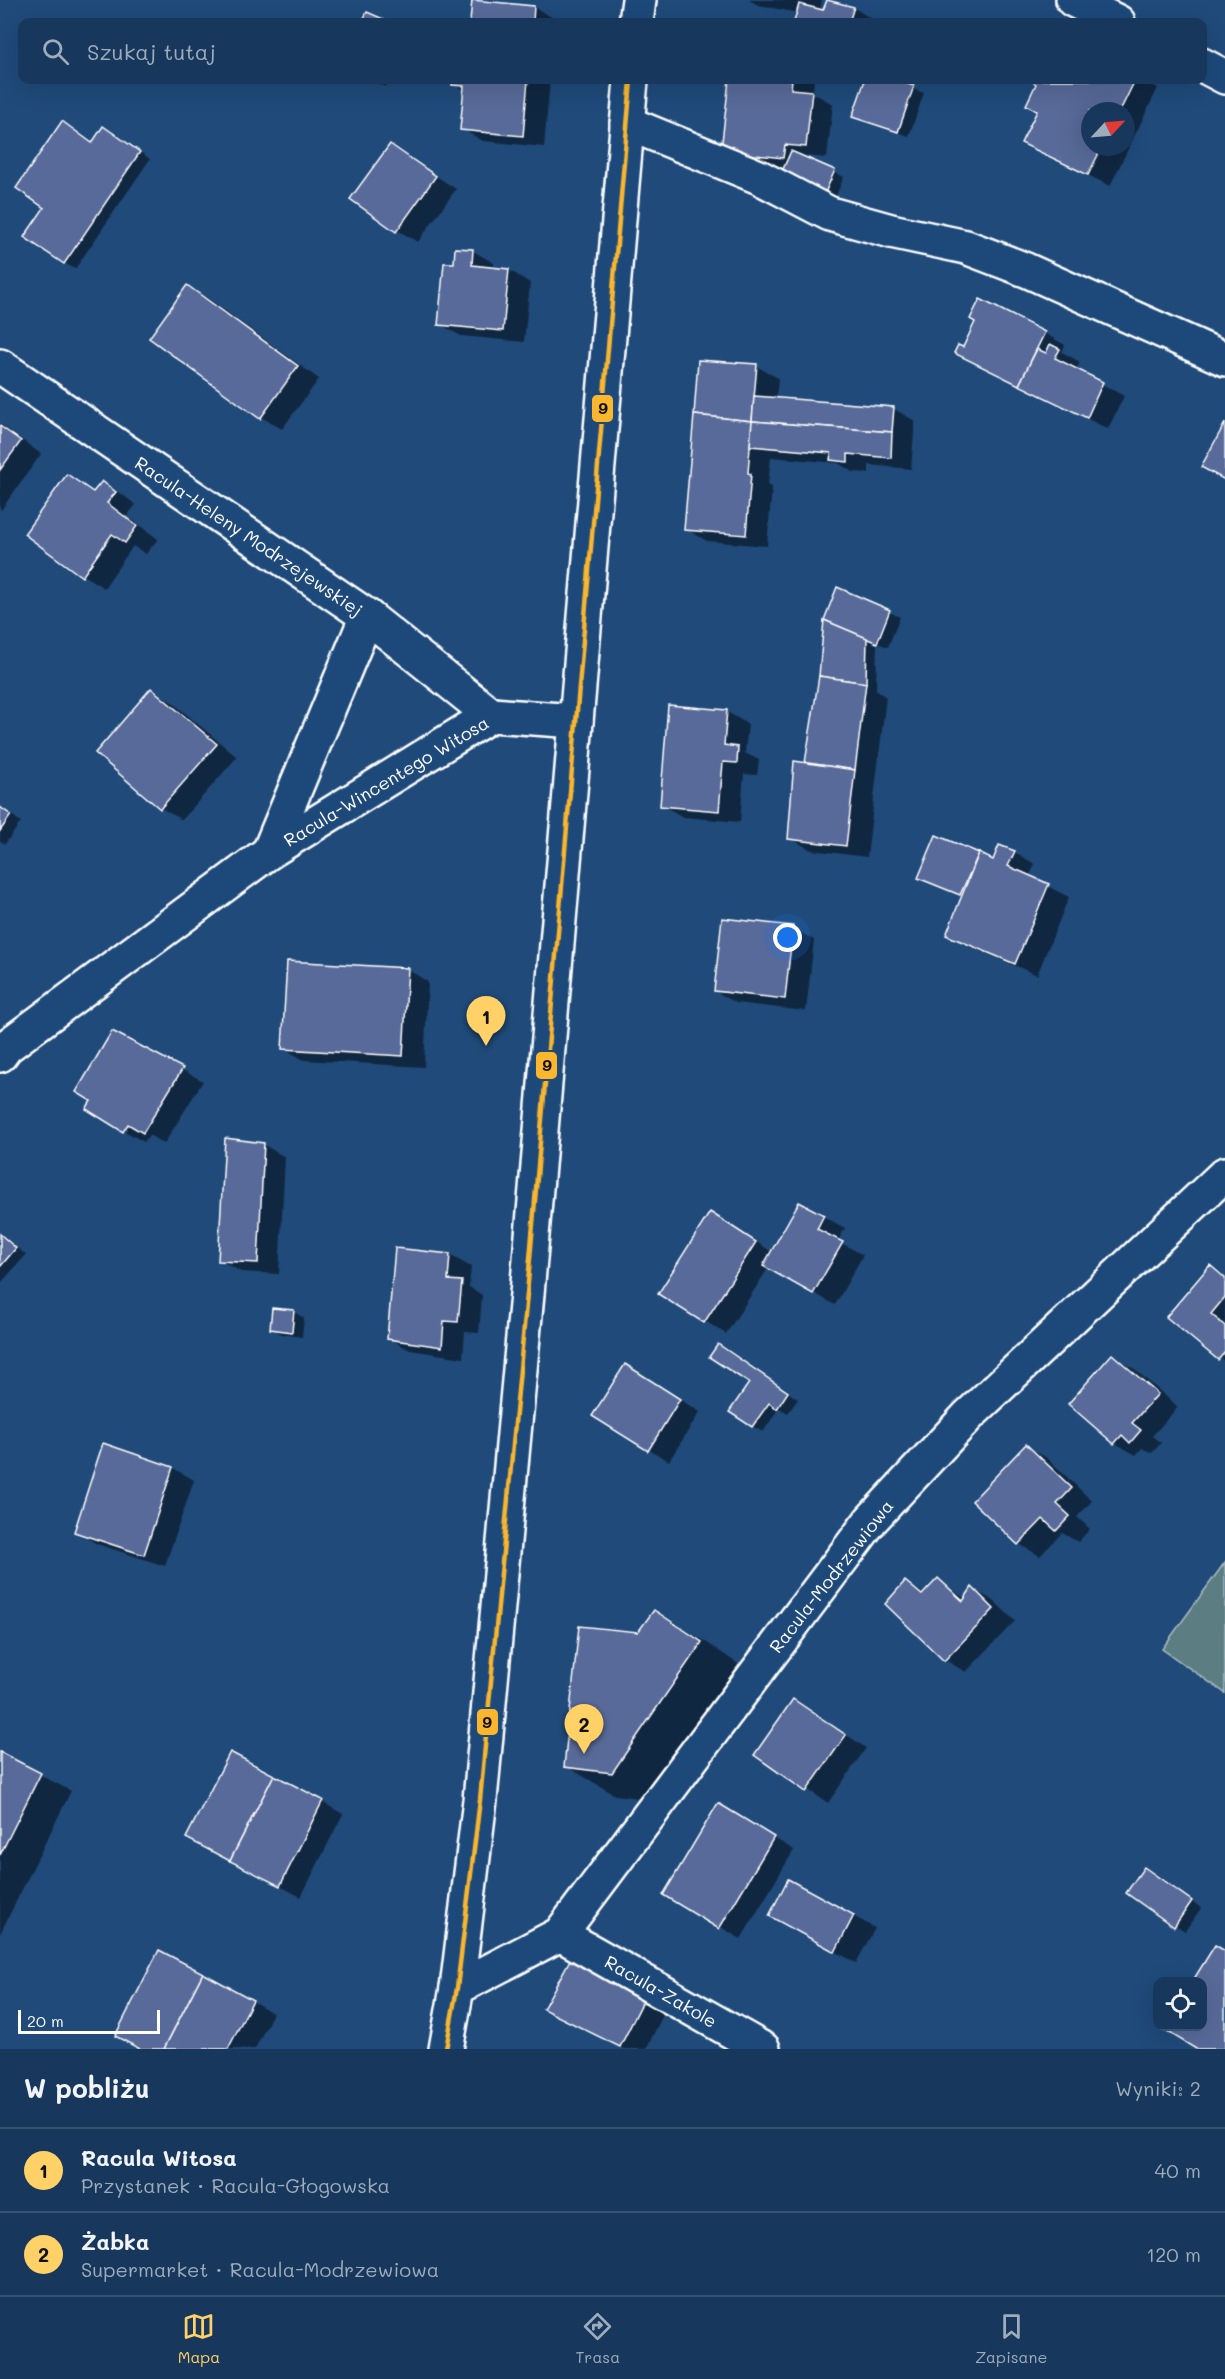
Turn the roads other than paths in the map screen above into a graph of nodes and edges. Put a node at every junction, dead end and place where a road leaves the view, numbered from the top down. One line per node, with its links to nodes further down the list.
1 (639, 0): 3 (street)
2 (1073, 0): 4 (street)
3 (637, 18)
4 (1110, 18)
5 (1207, 67): 6 (street)
6 (1225, 77)
7 (631, 84): 8 (street)
8 (627, 123): 9 (street); 13 (street)
9 (1225, 359)
10 (0, 366): 11 (street, Racula-Heleny Modrzejewskiej)
11 (367, 616): 12 (street, Racula-Heleny Modrzejewskiej); 14 (street, Racula-Wincentego Witosa)
12 (491, 715): 13 (street, Racula-Wincentego Witosa); 14 (street, Racula-Wincentego Witosa)
13 (576, 721): 18 (street)
14 (269, 852): 15 (street, Racula-Wincentego Witosa)
15 (0, 1055)
16 (1225, 1174): 17 (street, Racula-Modrzewiowa)
17 (560, 1934): 18 (street, Racula-Modrzewiowa); 20 (street, Racula-Zakole)
18 (457, 1988): 19 (street)
19 (446, 2049)
20 (763, 2049)

